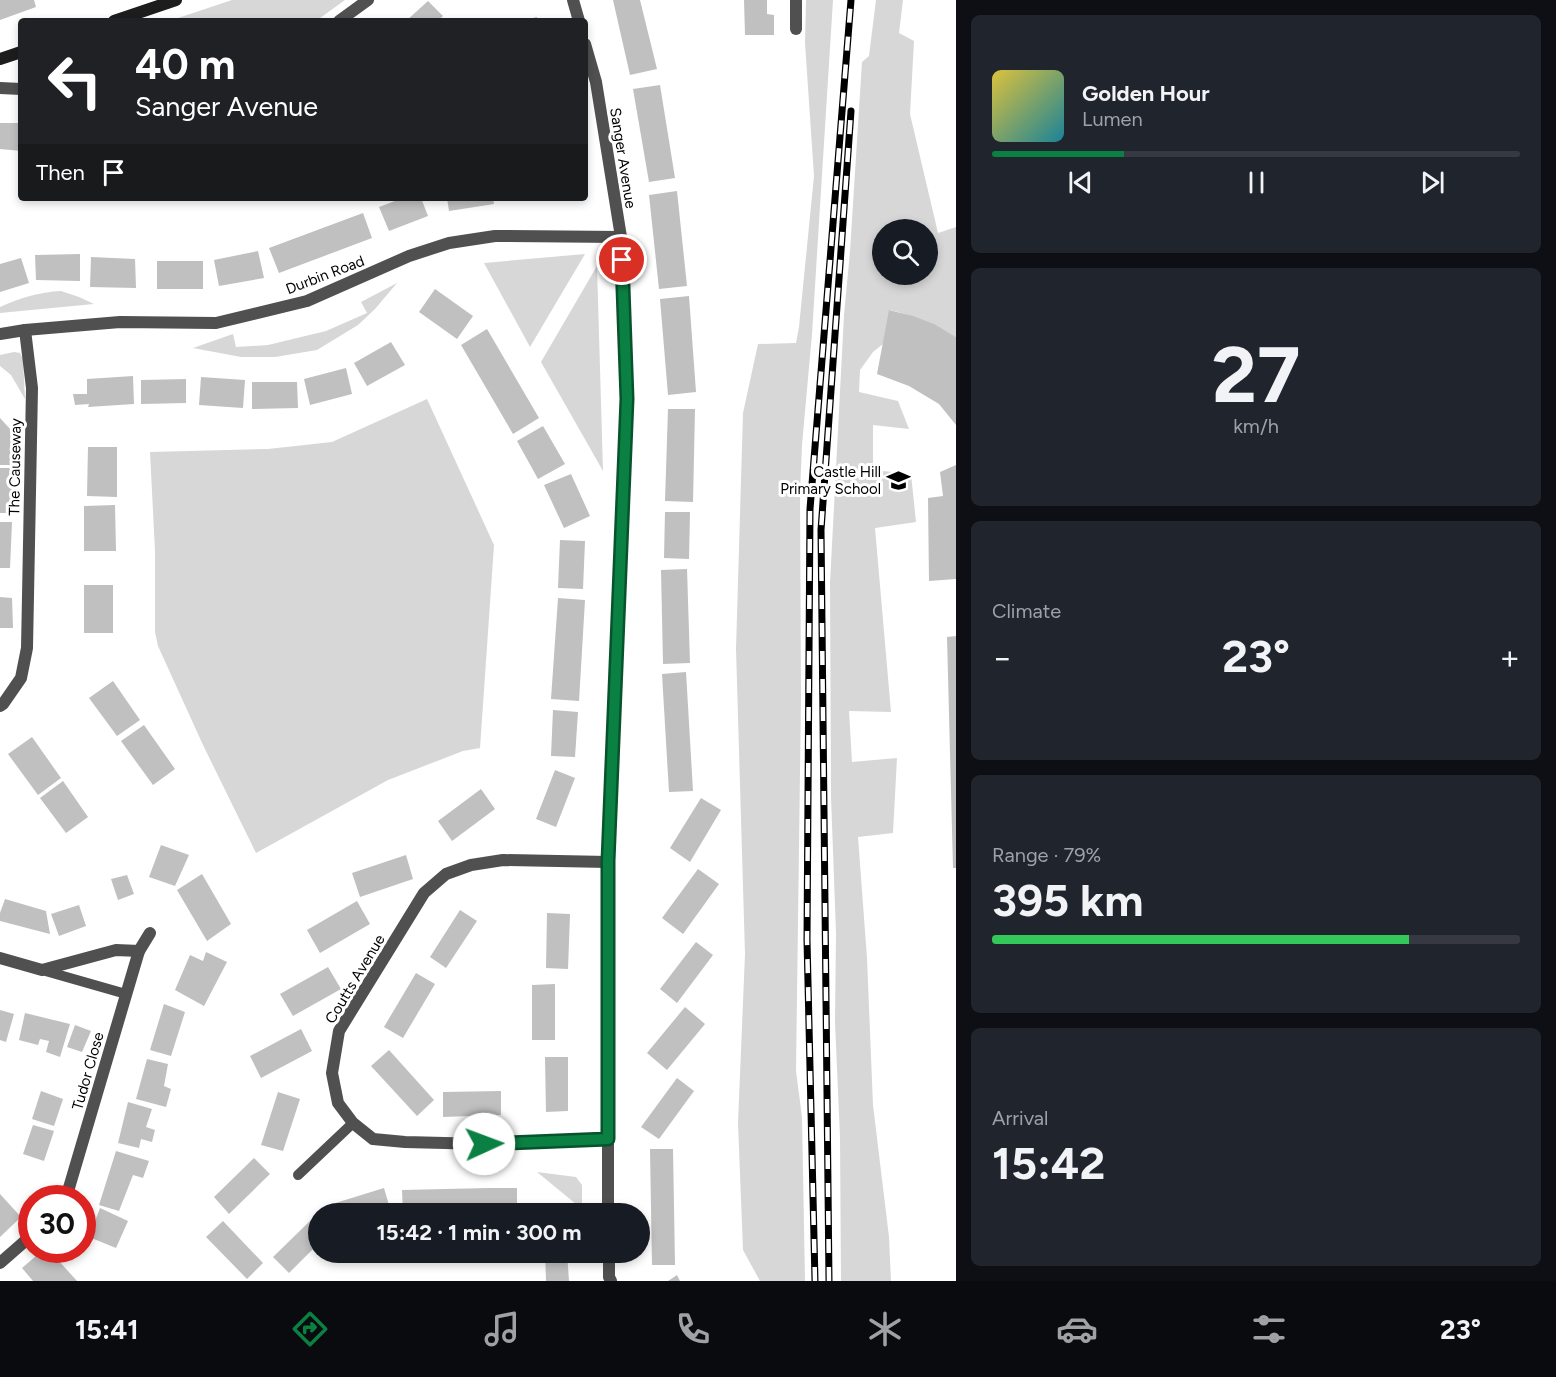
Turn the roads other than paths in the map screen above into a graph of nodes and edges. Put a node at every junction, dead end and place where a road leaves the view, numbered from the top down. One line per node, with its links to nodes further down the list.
1 (176, 0): 5 (street)
2 (368, 0): 6 (street)
3 (573, 0): 7 (street)
4 (796, 0): 8 (street)
5 (123, 18)
6 (343, 18)
7 (578, 18)
8 (796, 29)
9 (18, 53): 11 (street)
10 (588, 54): 14 (street, Sanger Avenue)
11 (0, 59)
12 (0, 88): 13 (street)
13 (18, 89)
14 (621, 237): 15 (street, Durbin Road); 18 (street, Sanger Avenue)
15 (25, 330): 16 (street, Durbin Road); 17 (street, The Causeway)
16 (0, 334)
17 (0, 706)
18 (608, 861): 24 (street, Coutts Avenue); 25 (street, Sanger Avenue)
19 (150, 933): 20 (street, Tudor Close)
20 (139, 951): 22 (street); 23 (street, Tudor Close)
21 (0, 958): 22 (street)
22 (42, 970): 23 (lane)
23 (126, 994): 27 (street, Tudor Close)
24 (353, 1123): 25 (street, Coutts Avenue); 26 (lane)
25 (608, 1139): 28 (street, Sanger Avenue)
26 (298, 1176)
27 (70, 1185)
28 (608, 1203)
29 (18, 1247): 30 (street)
30 (0, 1263)
31 (609, 1263): 32 (street)
32 (609, 1280)

